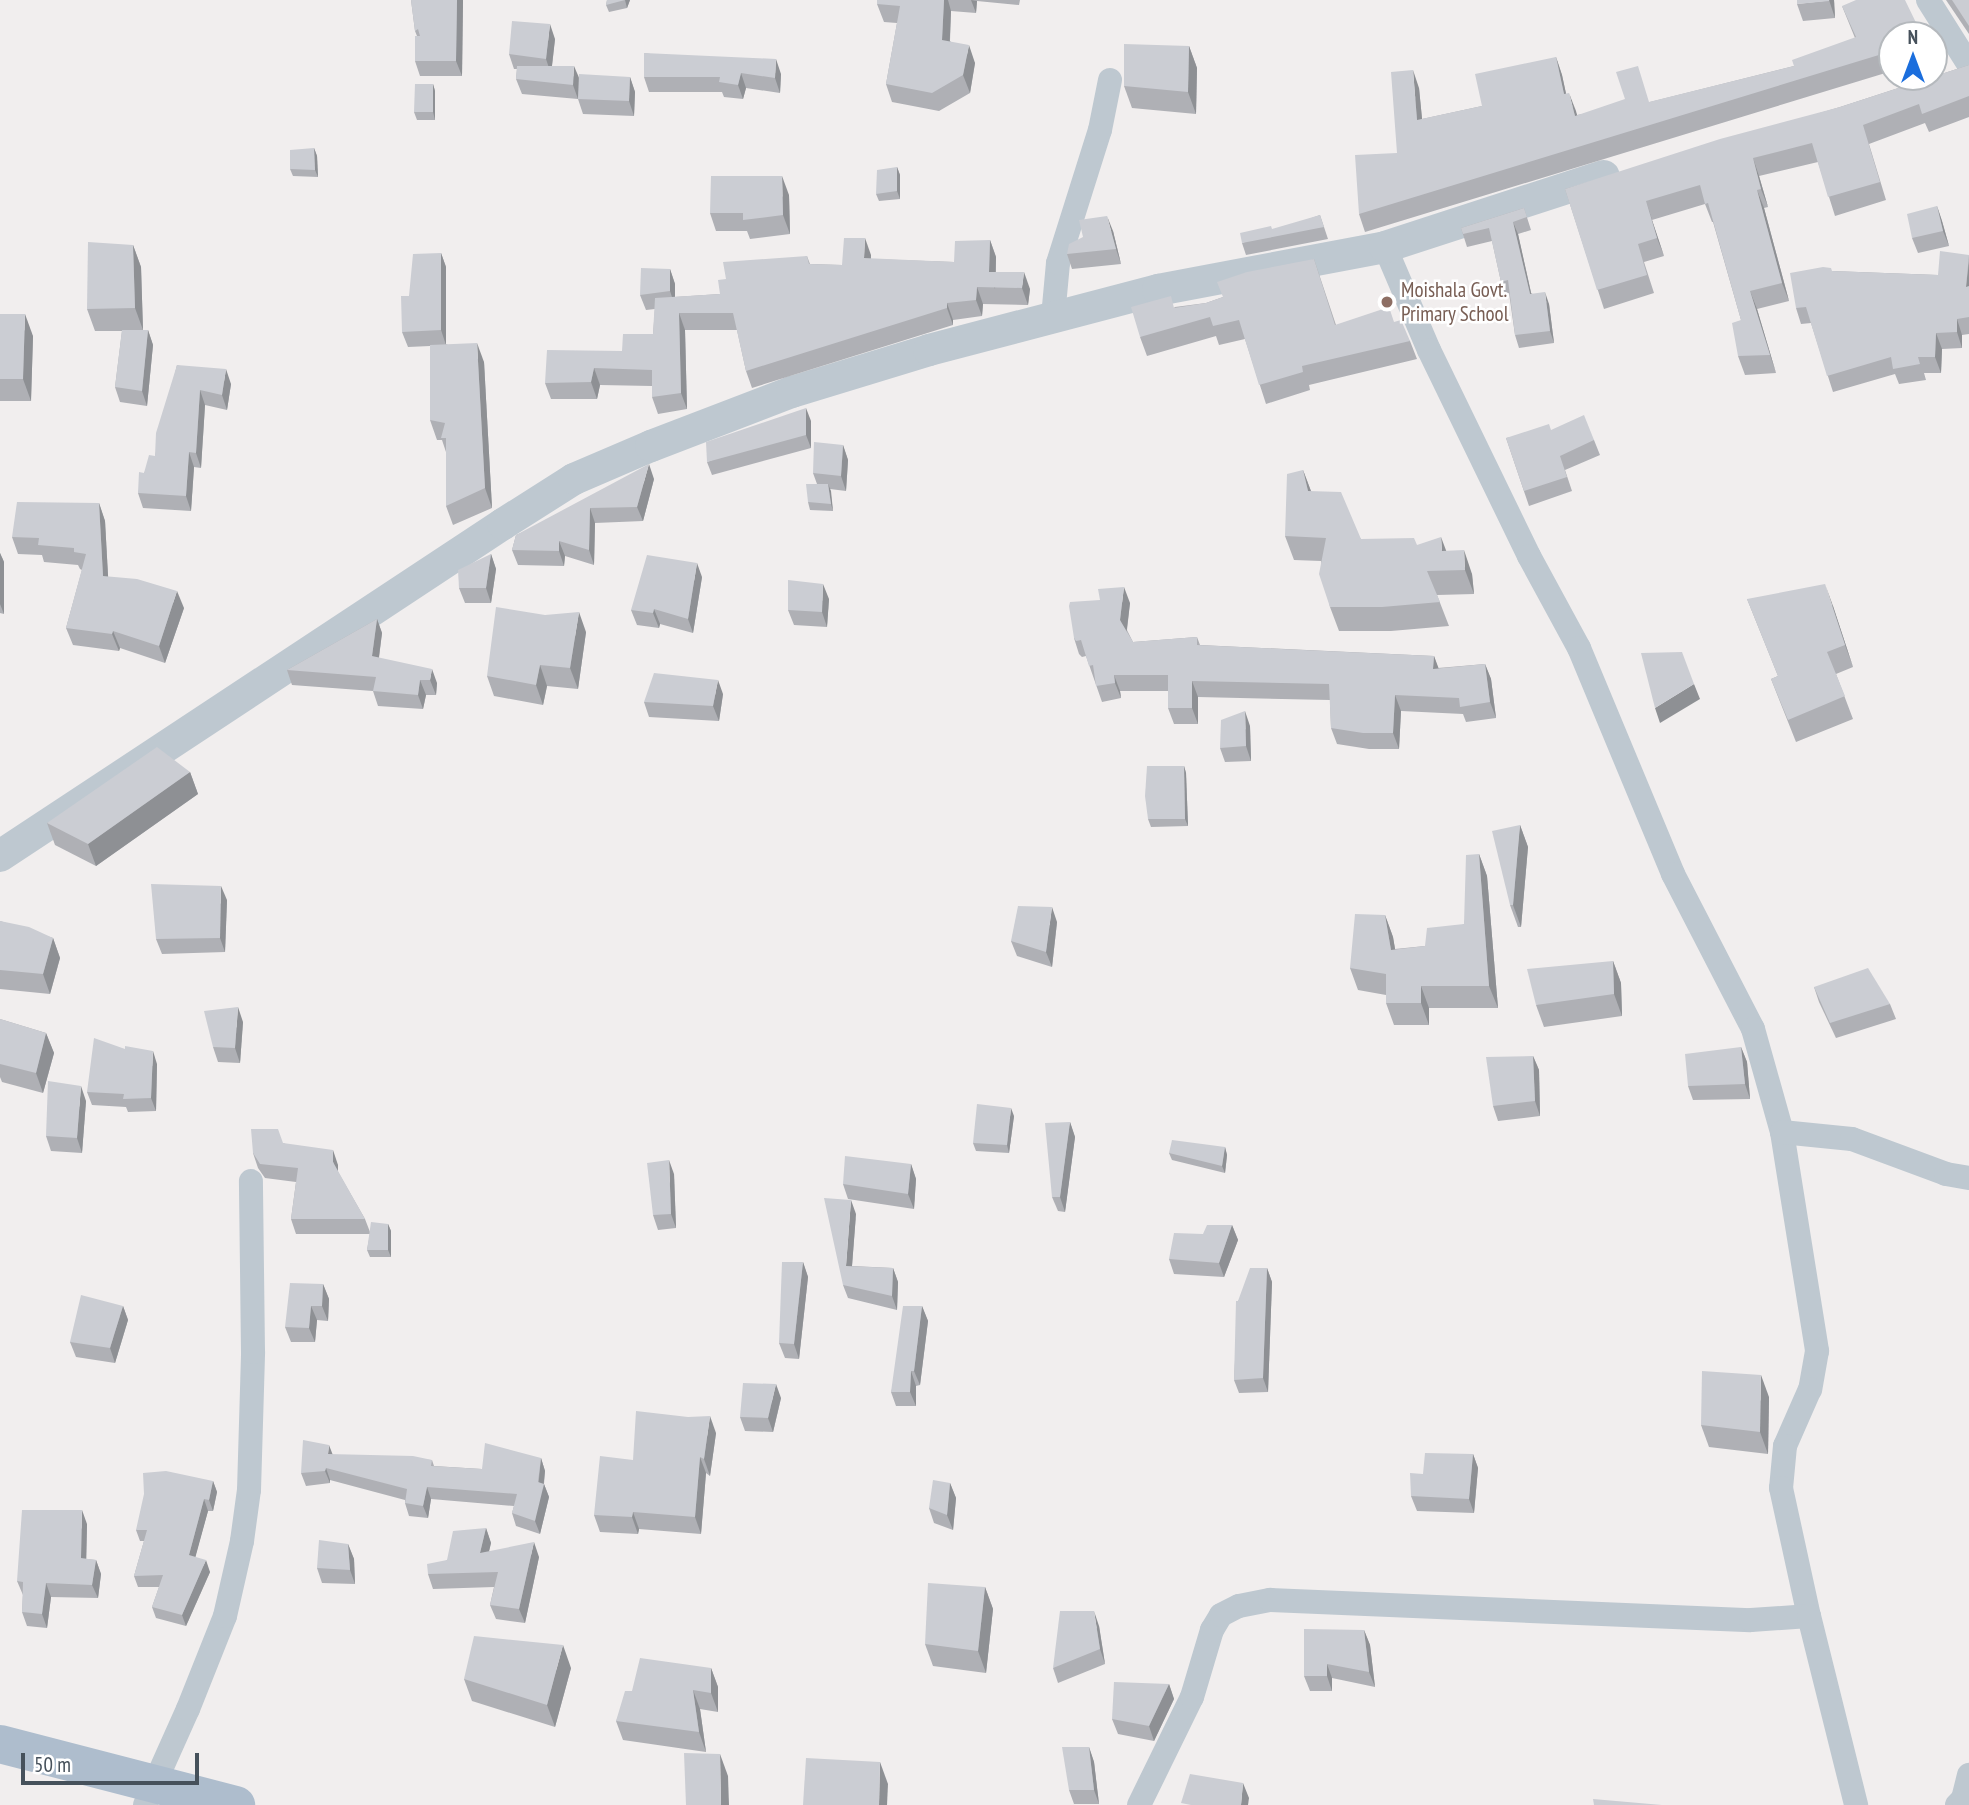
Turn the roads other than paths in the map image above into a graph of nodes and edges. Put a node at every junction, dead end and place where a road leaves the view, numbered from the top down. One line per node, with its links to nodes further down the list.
1 (1928, 0): 2 (street)
2 (1960, 69)
3 (1110, 80): 6 (street)
4 (1631, 168): 5 (street)
5 (1385, 247): 6 (street); 8 (street)
6 (1053, 317): 7 (street)
7 (0, 856)
8 (1782, 1132): 9 (street); 11 (street)
9 (1969, 1178)
10 (251, 1181): 14 (street)
11 (1809, 1616): 16 (street); 17 (street)
12 (0, 1744): 14 (main road)
13 (1969, 1775): 18 (street)
14 (149, 1795): 15 (main road)
15 (236, 1805)
16 (1139, 1805)
17 (1856, 1805)
18 (1957, 1805)

